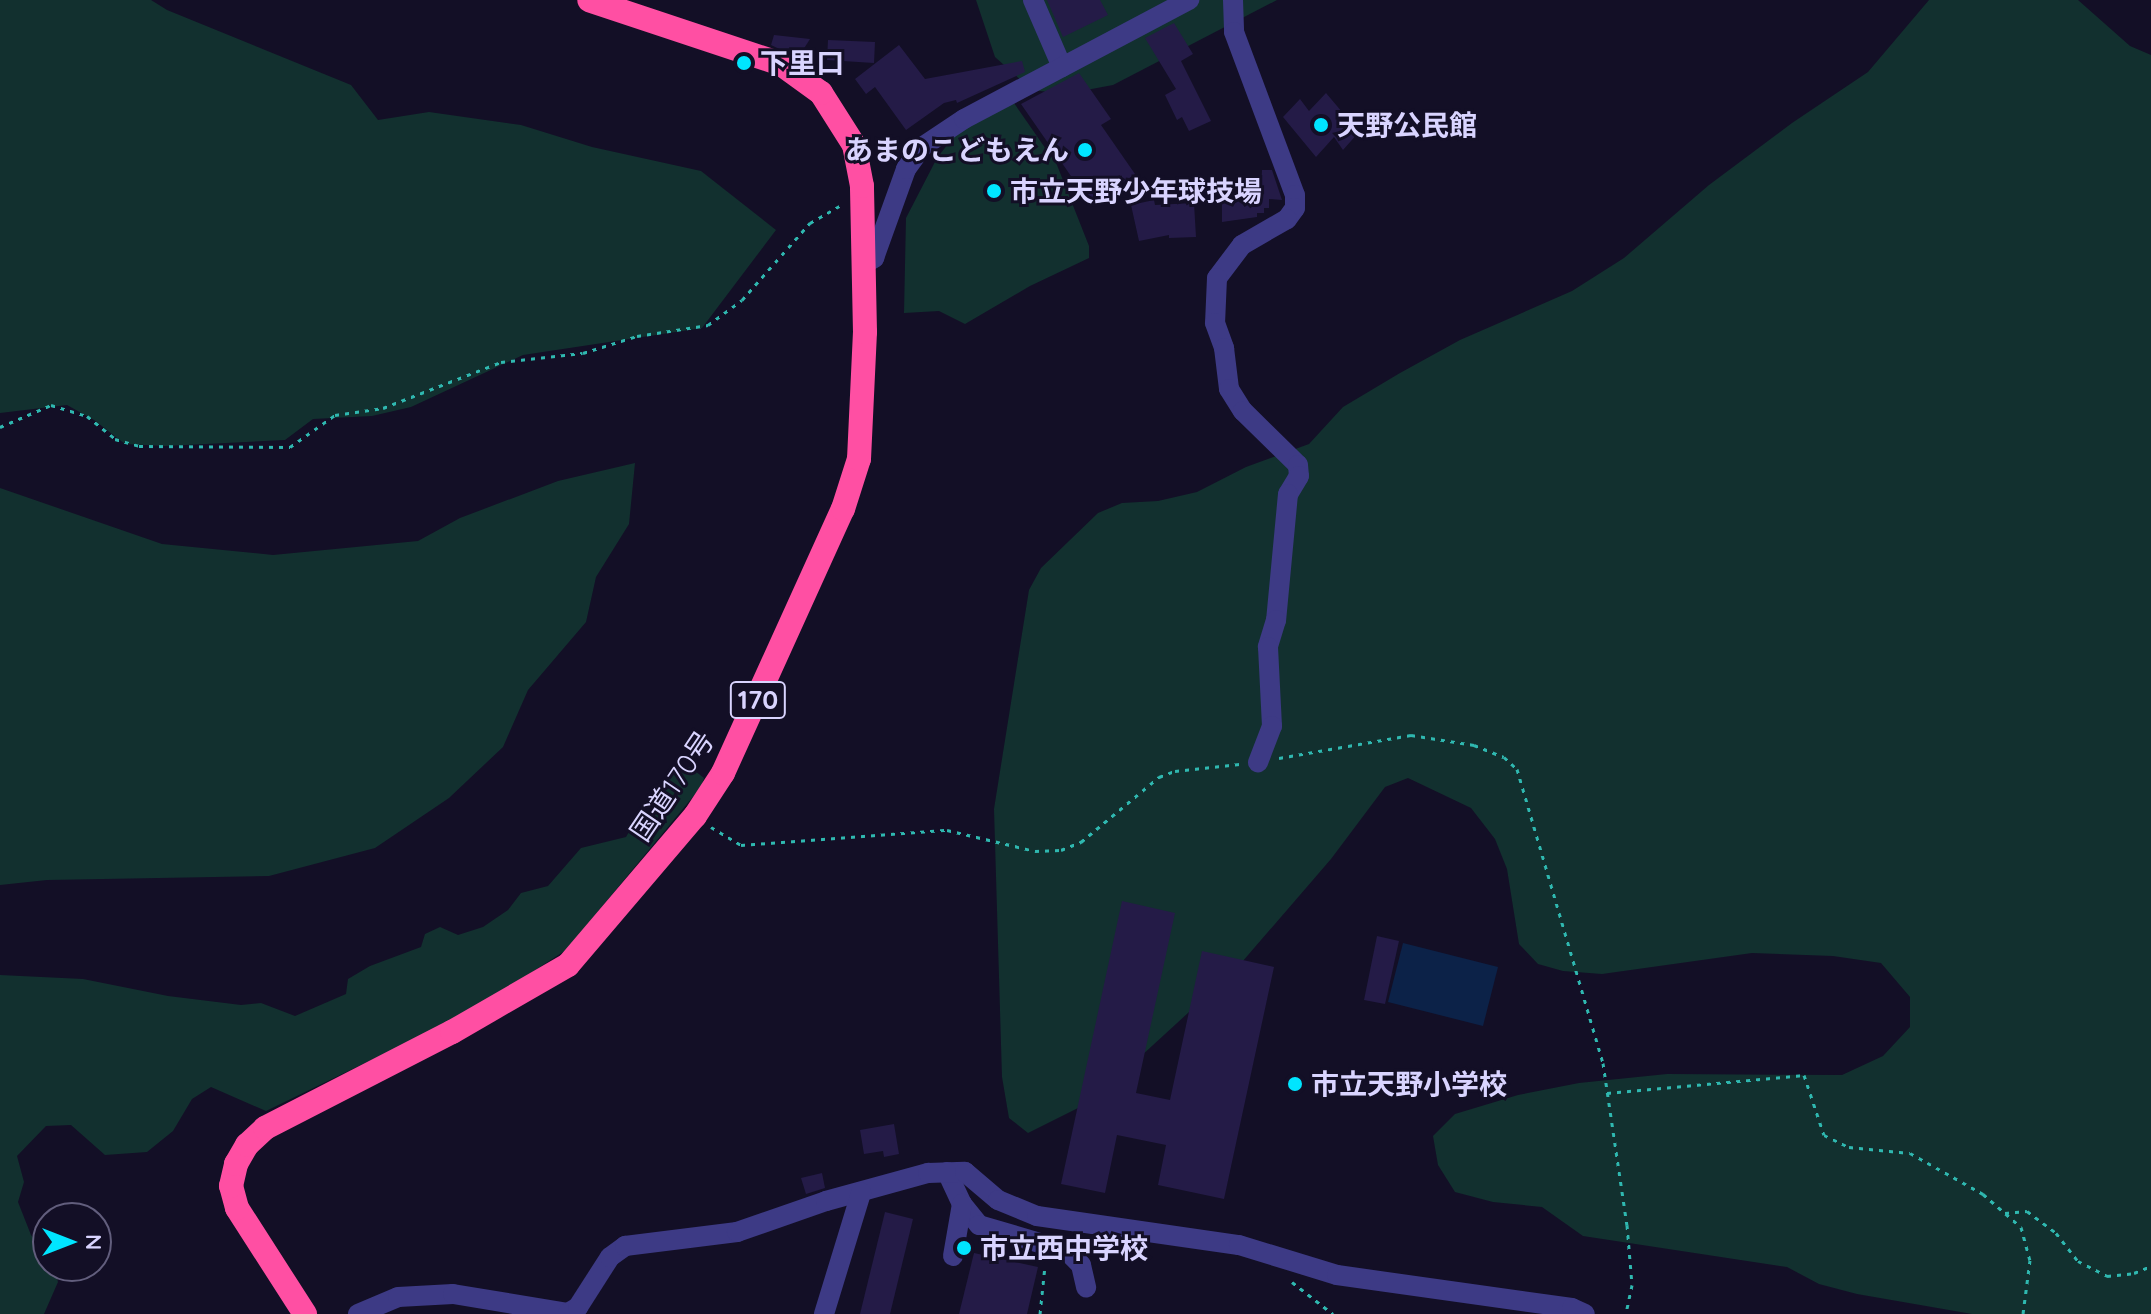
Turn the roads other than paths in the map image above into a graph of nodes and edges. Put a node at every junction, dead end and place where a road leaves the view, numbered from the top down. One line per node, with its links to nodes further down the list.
1 (589, 0): 6 (highway, 国道170号 / 170)
2 (1033, 0): 5 (street)
3 (1189, 0): 5 (street)
4 (1233, 0): 7 (street)
5 (1062, 67): 6 (street)
6 (864, 264): 14 (highway, 国道170号 / 170)
7 (1258, 762)
8 (947, 1172): 9 (street); 10 (street); 17 (street)
9 (861, 1193): 13 (street); 16 (street)
10 (962, 1204): 11 (street); 12 (street)
11 (953, 1256)
12 (1086, 1287)
13 (568, 1313): 15 (street)
14 (305, 1314)
15 (358, 1314)
16 (824, 1314)
17 (1585, 1314)

